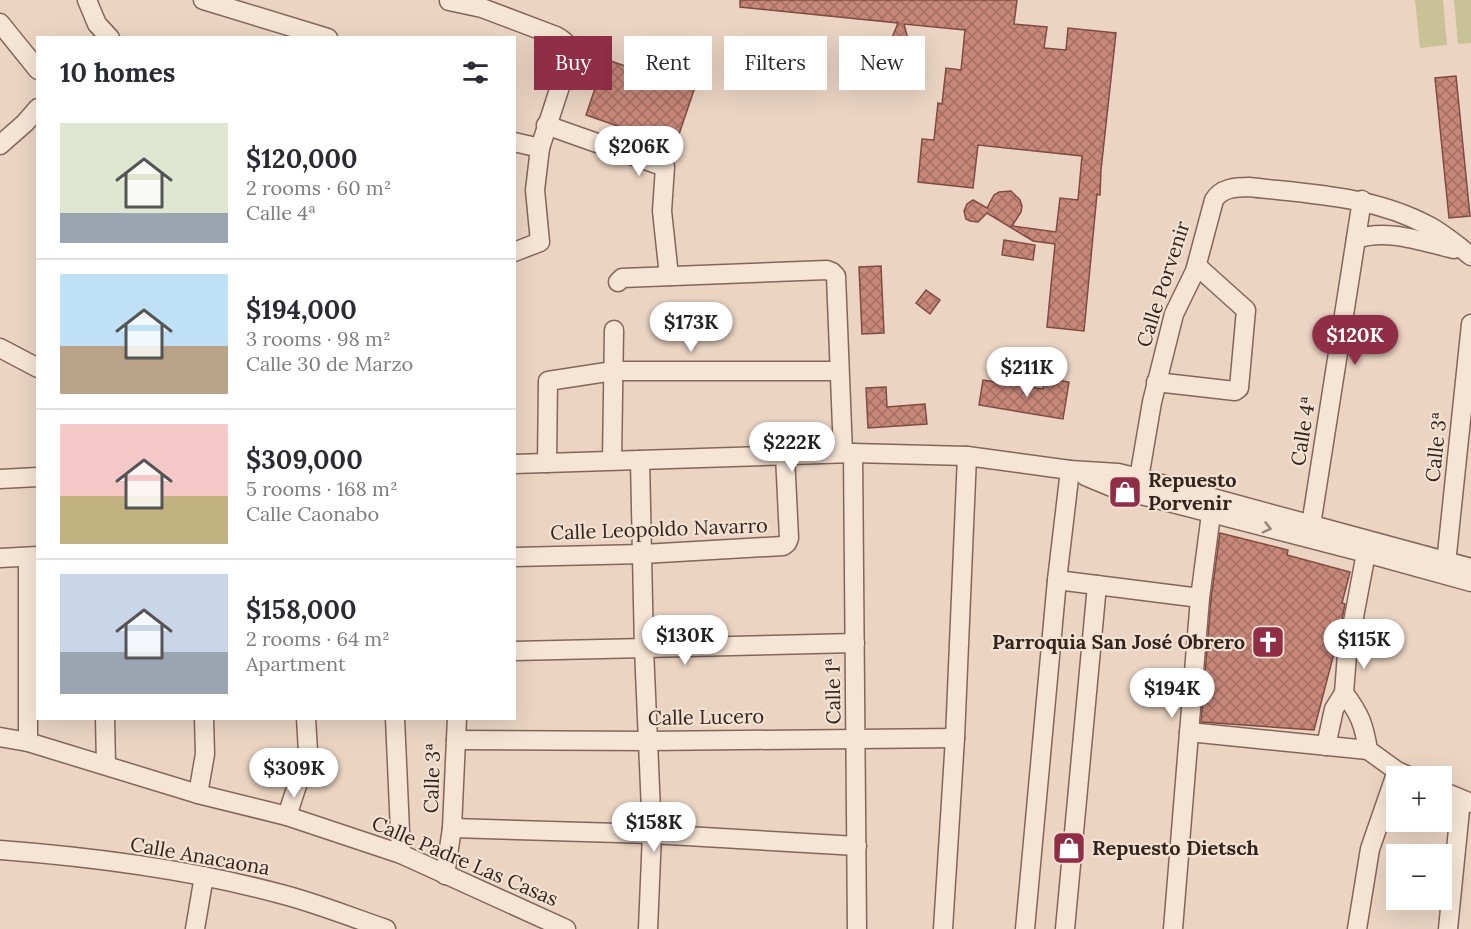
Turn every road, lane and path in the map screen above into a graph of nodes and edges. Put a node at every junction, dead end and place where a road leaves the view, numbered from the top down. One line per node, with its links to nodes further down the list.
1 (203, 0): 4 (street)
2 (88, 1): 6 (street)
3 (449, 1): 10 (street)
4 (249, 6): 7 (street)
5 (0, 23): 8 (street)
6 (108, 36)
7 (323, 36)
8 (36, 68)
9 (36, 110): 12 (street)
10 (546, 125): 13 (street); 19 (street)
11 (516, 142): 13 (street)
12 (0, 145)
13 (540, 148): 16 (street)
14 (1362, 200): 15 (street, Calle 4ª); 17 (street, Calle Porvenir); 18 (street, Calle Porvenir)
15 (1356, 239): 17 (street); 40 (street, Calle 4ª)
16 (516, 251)
17 (1468, 254)
18 (1197, 266): 27 (street, Calle Porvenir); 27 (street)
19 (669, 276): 20 (street); 26 (street, Calle 1ª)
20 (618, 282)
21 (1471, 324): 46 (street, Calle 3ª)
22 (614, 330): 25 (street)
23 (0, 348): 24 (street)
24 (36, 367)
25 (613, 371): 26 (street); 31 (street); 33 (street)
26 (839, 371): 28 (street, Calle 1ª)
27 (1156, 382): 37 (street, Calle Porvenir)
28 (848, 453): 29 (street); 30 (street); 52 (street, Calle 1ª)
29 (785, 455): 32 (street); 42 (street, Calle Leopoldo Navarro)
30 (967, 456): 35 (street); 64 (street)
31 (612, 460): 32 (street); 33 (street)
32 (640, 460): 42 (street)
33 (547, 463): 34 (street)
34 (516, 464)
35 (1070, 470): 37 (street); 39 (street); 48 (street)
36 (36, 477): 38 (street)
37 (1139, 478): 40 (street)
38 (0, 479)
39 (1211, 513): 41 (street, one-way to 41); 51 (street)
40 (1311, 525): 46 (street)
41 (1366, 553): 46 (street); 55 (street)
42 (643, 554): 44 (street, Calle Leopoldo Navarro); 53 (street)
43 (33, 556): 45 (street); 67 (street)
44 (516, 557)
45 (0, 558)
46 (1446, 568): 47 (street); 49 (street)
47 (1471, 568)
48 (1058, 580): 50 (street); 91 (street)
49 (1471, 582)
50 (1097, 585): 51 (street); 92 (street)
51 (1200, 598): 61 (street)
52 (855, 643): 53 (street); 63 (street, Calle 1ª)
53 (644, 649): 54 (street); 66 (street)
54 (516, 651)
55 (1344, 693): 68 (street); 69 (street)
56 (105, 720): 70 (street)
57 (204, 720): 72 (street)
58 (306, 720): 76 (street)
59 (396, 720): 81 (street)
60 (457, 720): 65 (street, Calle 3ª)
61 (1189, 732): 68 (street); 93 (street)
62 (0, 737): 67 (street, Calle Padre Las Casas)
63 (857, 738): 64 (street, Calle Lucero); 66 (street, Calle Lucero); 79 (street, Calle 1ª)
64 (956, 738): 90 (street)
65 (456, 740): 66 (street, Calle Lucero); 77 (street, Calle 3ª)
66 (648, 741): 78 (street)
67 (28, 742): 70 (street, Calle Padre Las Casas)
68 (1326, 746): 69 (street)
69 (1368, 750): 71 (street)
70 (106, 765): 72 (street, Calle Padre Las Casas)
71 (1392, 766)
72 (198, 794): 76 (street, Calle Padre Las Casas)
73 (1452, 795): 74 (street)
74 (1466, 801): 95 (street)
75 (1386, 814): 94 (street)
76 (287, 816): 81 (street, Calle Padre Las Casas)
77 (452, 828): 78 (street); 82 (street, Calle 3ª)
78 (652, 834): 79 (street); 87 (street)
79 (857, 846): 89 (street, Calle 1ª)
80 (0, 850): 83 (street, Calle Anacaona)
81 (401, 854): 82 (street, Calle Padre Las Casas)
82 (445, 875): 86 (street, Calle Padre Las Casas)
83 (204, 876): 84 (street); 85 (street, Calle Anacaona)
84 (195, 929)
85 (386, 929)
86 (566, 929)
87 (648, 929): 88 (street)
88 (654, 929)
89 (857, 929)
90 (943, 929)
91 (1025, 929)
92 (1065, 929)
93 (1173, 929)
94 (1356, 929)
95 (1448, 929)

